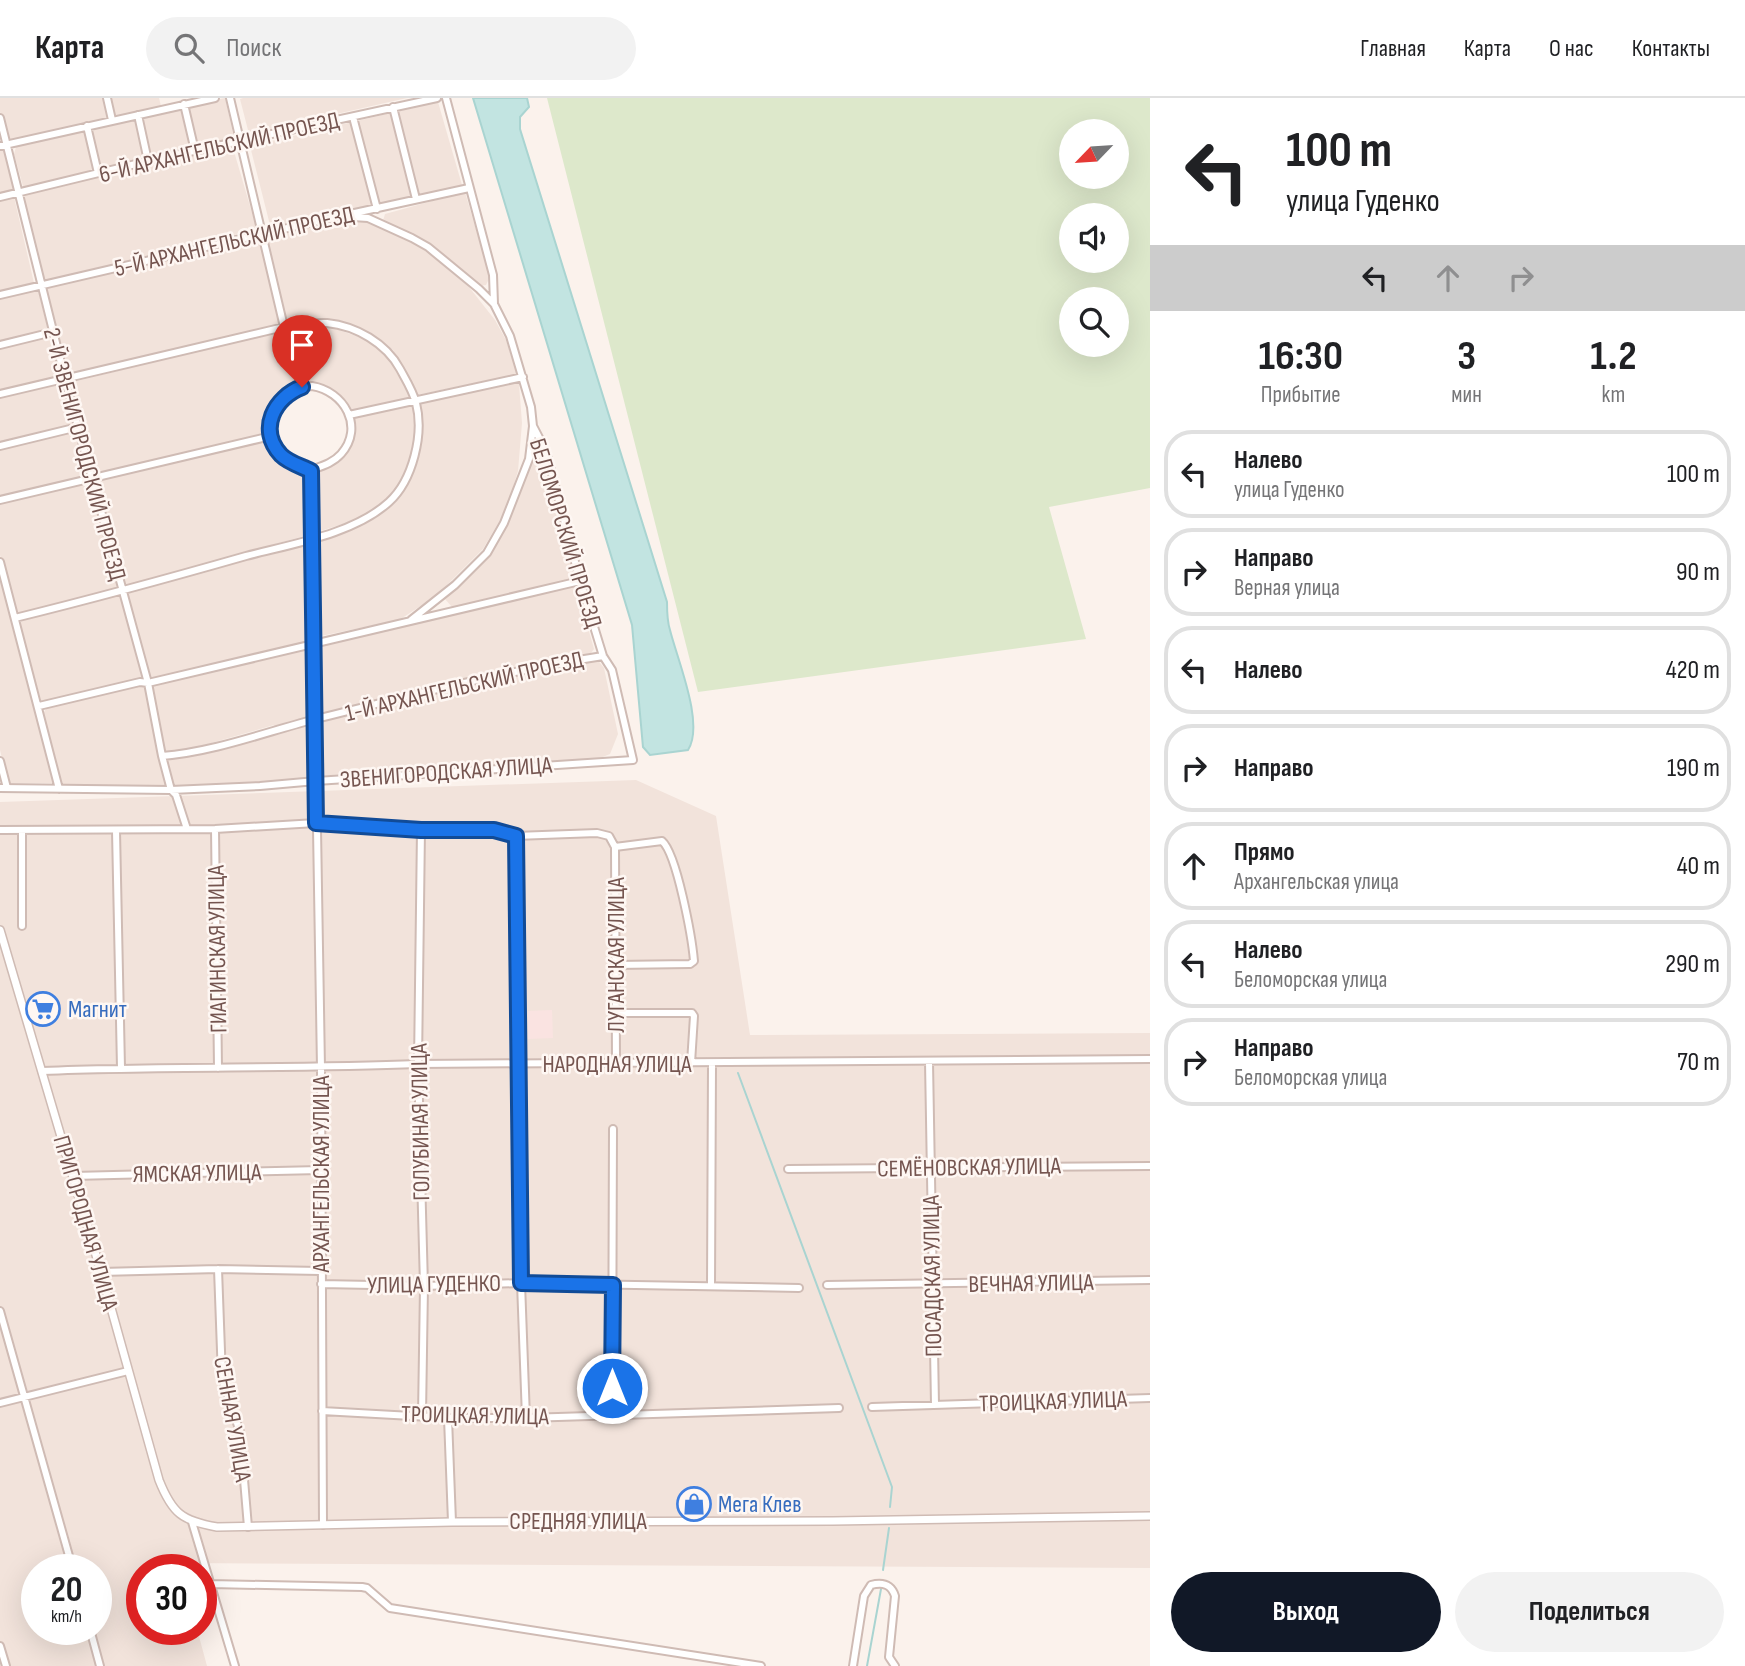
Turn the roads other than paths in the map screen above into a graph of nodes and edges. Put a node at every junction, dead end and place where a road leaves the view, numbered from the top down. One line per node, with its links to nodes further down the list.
1 (107, 98): 13 (street)
2 (163, 98): 9 (street)
3 (215, 98): 7 (street)
4 (230, 98): 15 (street)
5 (437, 98): 8 (street, 6-Й АРХАНГЕЛЬСКИЙ ПРОЕЗД)
6 (446, 98): 20 (street, БЕЛОМОРСКИЙ ПРОЕЗД)
7 (184, 104): 9 (street); 17 (street)
8 (393, 107): 11 (street, 6-Й АРХАНГЕЛЬСКИЙ ПРОЕЗД); 23 (street)
9 (166, 108): 10 (street)
10 (138, 115): 13 (street); 18 (street)
11 (352, 117): 15 (street, 6-Й АРХАНГЕЛЬСКИЙ ПРОЕЗД); 24 (street)
12 (0, 118): 16 (street, 2-Й ЗВЕНИГОРОДСКИЙ ПРОЕЗД)
13 (113, 120): 14 (street)
14 (86, 126): 16 (street); 19 (street)
15 (239, 142): 17 (street, 6-Й АРХАНГЕЛЬСКИЙ ПРОЕЗД); 26 (street)
16 (4, 146): 21 (street, 2-Й ЗВЕНИГОРОДСКИЙ ПРОЕЗД)
17 (195, 151): 18 (street, 6-Й АРХАНГЕЛЬСКИЙ ПРОЕЗД)
18 (148, 161): 19 (street, 6-Й АРХАНГЕЛЬСКИЙ ПРОЕЗД)
19 (98, 173): 21 (street, 6-Й АРХАНГЕЛЬСКИЙ ПРОЕЗД)
20 (469, 188): 23 (street, 5-Й АРХАНГЕЛЬСКИЙ ПРОЕЗД); 29 (street, БЕЛОМОРСКИЙ ПРОЕЗД)
21 (20, 192): 22 (street, 6-Й АРХАНГЕЛЬСКИЙ ПРОЕЗД); 27 (street, 2-Й ЗВЕНИГОРОДСКИЙ ПРОЕЗД)
22 (0, 197)
23 (416, 199): 24 (street, 5-Й АРХАНГЕЛЬСКИЙ ПРОЕЗД)
24 (377, 209): 25 (street, 5-Й АРХАНГЕЛЬСКИЙ ПРОЕЗД)
25 (338, 216): 26 (street, 5-Й АРХАНГЕЛЬСКИЙ ПРОЕЗД); 29 (street, БЕЛОМОРСКИЙ ПРОЕЗД)
26 (261, 235): 27 (street, 5-Й АРХАНГЕЛЬСКИЙ ПРОЕЗД); 30 (street)
27 (41, 286): 28 (street, 5-Й АРХАНГЕЛЬСКИЙ ПРОЕЗД); 31 (street, 2-Й ЗВЕНИГОРОДСКИЙ ПРОЕЗД)
28 (0, 295)
29 (494, 304): 33 (street, БЕЛОМОРСКИЙ ПРОЕЗД)
30 (284, 327): 34 (street); 35 (street); 37 (street)
31 (53, 332): 32 (street); 34 (street, 2-Й ЗВЕНИГОРОДСКИЙ ПРОЕЗД)
32 (0, 345)
33 (523, 377): 37 (street); 39 (street, БЕЛОМОРСКИЙ ПРОЕЗД)
34 (65, 379): 36 (street); 40 (street, 2-Й ЗВЕНИГОРОДСКИЙ ПРОЕЗД)
35 (302, 387): 38 (street); 41 (street)
36 (0, 394)
37 (416, 400): 38 (street); 46 (street)
38 (349, 415): 43 (street)
39 (533, 426): 48 (street, БЕЛОМОРСКИЙ ПРОЕЗД); 51 (street, БЕЛОМОРСКИЙ ПРОЕЗД)
40 (78, 427): 42 (street); 44 (street, 2-Й ЗВЕНИГОРОДСКИЙ ПРОЕЗД)
41 (271, 436): 43 (street); 44 (street)
42 (0, 446)
43 (311, 471): 46 (street)
44 (92, 477): 45 (street); 49 (street, 2-Й ЗВЕНИГОРОДСКИЙ ПРОЕЗД)
45 (0, 500)
46 (312, 538): 49 (street); 52 (street)
47 (0, 562): 50 (street)
48 (580, 581): 51 (street); 53 (street, БЕЛОМОРСКИЙ ПРОЕЗД)
49 (122, 591): 50 (street); 54 (street, 2-Й ЗВЕНИГОРОДСКИЙ ПРОЕЗД)
50 (15, 618): 55 (street)
51 (410, 621): 52 (street)
52 (313, 643): 54 (street); 56 (street)
53 (603, 656): 56 (street, 1-Й АРХАНГЕЛЬСКИЙ ПРОЕЗД); 58 (street, БЕЛОМОРСКИЙ ПРОЕЗД)
54 (148, 683): 55 (street); 57 (street, 2-Й ЗВЕНИГОРОДСКИЙ ПРОЕЗД)
55 (39, 706): 62 (street)
56 (314, 720): 57 (street, 1-Й АРХАНГЕЛЬСКИЙ ПРОЕЗД); 60 (street)
57 (162, 755): 63 (street, 2-Й ЗВЕНИГОРОДСКИЙ ПРОЕЗД)
58 (633, 760): 60 (street, ЗВЕНИГОРОДСКАЯ УЛИЦА)
59 (0, 761): 61 (street)
60 (316, 780): 63 (street, ЗВЕНИГОРОДСКАЯ УЛИЦА); 64 (street, АРХАНГЕЛЬСКАЯ УЛИЦА)
61 (4, 788): 62 (street, ЗВЕНИГОРОДСКАЯ УЛИЦА)
62 (59, 789): 63 (street, ЗВЕНИГОРОДСКАЯ УЛИЦА)
63 (171, 790): 65 (street, 2-Й ЗВЕНИГОРОДСКИЙ ПРОЕЗД)
64 (316, 823): 66 (street); 69 (street); 86 (street, АРХАНГЕЛЬСКАЯ УЛИЦА)
65 (187, 828): 66 (street); 70 (street)
66 (215, 829): 85 (street, ГИАГИНСКАЯ УЛИЦА)
67 (0, 830): 68 (street)
68 (22, 830): 70 (street); 73 (street)
69 (421, 830): 71 (street); 81 (street, ГОЛУБИНАЯ УЛИЦА)
70 (116, 831): 84 (street)
71 (516, 836): 72 (street); 82 (street)
72 (615, 847): 75 (street, ЛУГАНСКАЯ УЛИЦА); 75 (street)
73 (22, 926)
74 (0, 930): 87 (street, ПРИГОРОДНАЯ УЛИЦА)
75 (615, 965): 76 (street, ЛУГАНСКАЯ УЛИЦА)
76 (615, 1013): 78 (street, ЛУГАНСКАЯ УЛИЦА); 80 (street)
77 (1150, 1059): 79 (street, НАРОДНАЯ УЛИЦА)
78 (616, 1062): 80 (street, НАРОДНАЯ УЛИЦА); 82 (street, НАРОДНАЯ УЛИЦА)
79 (929, 1062): 83 (street, НАРОДНАЯ УЛИЦА); 90 (street, ПОСАДСКАЯ УЛИЦА)
80 (691, 1063): 83 (street, НАРОДНАЯ УЛИЦА)
81 (418, 1064): 82 (street, НАРОДНАЯ УЛИЦА); 86 (street, НАРОДНАЯ УЛИЦА); 103 (street, ГОЛУБИНАЯ УЛИЦА)
82 (519, 1064): 98 (street)
83 (712, 1064): 104 (street)
84 (121, 1068): 85 (street, НАРОДНАЯ УЛИЦА); 87 (street, НАРОДНАЯ УЛИЦА)
85 (218, 1068): 86 (street, НАРОДНАЯ УЛИЦА)
86 (321, 1068): 92 (street, АРХАНГЕЛЬСКАЯ УЛИЦА)
87 (42, 1071): 93 (street, ПРИГОРОДНАЯ УЛИЦА)
88 (613, 1129): 100 (street)
89 (1150, 1166): 90 (street, СЕМЁНОВСКАЯ УЛИЦА)
90 (931, 1167): 91 (street, СЕМЁНОВСКАЯ УЛИЦА); 102 (street, ПОСАДСКАЯ УЛИЦА)
91 (788, 1169)
92 (320, 1170): 93 (street, ЯМСКАЯ УЛИЦА); 95 (street, АРХАНГЕЛЬСКАЯ УЛИЦА)
93 (73, 1176): 96 (street, ПРИГОРОДНАЯ УЛИЦА)
94 (218, 1269): 95 (street); 96 (street); 124 (street, СЕННАЯ УЛИЦА)
95 (320, 1270): 99 (street, АРХАНГЕЛЬСКАЯ УЛИЦА)
96 (101, 1272): 107 (street, ПРИГОРОДНАЯ УЛИЦА)
97 (1150, 1280): 102 (street, ВЕЧНАЯ УЛИЦА)
98 (521, 1283): 100 (street, УЛИЦА ГУДЕНКО); 103 (street, УЛИЦА ГУДЕНКО); 118 (street)
99 (321, 1284): 103 (street, УЛИЦА ГУДЕНКО); 114 (street, АРХАНГЕЛЬСКАЯ УЛИЦА)
100 (613, 1285): 104 (street, УЛИЦА ГУДЕНКО); 115 (street)
101 (827, 1285): 102 (street, ВЕЧНАЯ УЛИЦА)
102 (932, 1285): 111 (street, ПОСАДСКАЯ УЛИЦА)
103 (424, 1286): 116 (street, ГОЛУБИНАЯ УЛИЦА)
104 (711, 1286): 105 (street, УЛИЦА ГУДЕНКО)
105 (799, 1288)
106 (0, 1311): 108 (street)
107 (128, 1371): 108 (street); 119 (street, ПРИГОРОДНАЯ УЛИЦА)
108 (25, 1397): 110 (street); 125 (street)
109 (1150, 1398): 111 (street, ТРОИЦКАЯ УЛИЦА)
110 (0, 1403)
111 (935, 1405): 112 (street, ТРОИЦКАЯ УЛИЦА)
112 (872, 1407)
113 (839, 1408): 115 (street, ТРОИЦКАЯ УЛИЦА)
114 (322, 1411): 116 (street, ТРОИЦКАЯ УЛИЦА); 123 (street, АРХАНГЕЛЬСКАЯ УЛИЦА)
115 (612, 1414): 118 (street, ТРОИЦКАЯ УЛИЦА)
116 (422, 1415): 117 (street, ТРОИЦКАЯ УЛИЦА)
117 (448, 1418): 118 (street, ТРОИЦКАЯ УЛИЦА); 121 (street)
118 (526, 1418)
119 (178, 1513): 122 (street, СРЕДНЯЯ УЛИЦА)
120 (1150, 1516): 121 (street, СРЕДНЯЯ УЛИЦА)
121 (452, 1521): 123 (street, СРЕДНЯЯ УЛИЦА)
122 (192, 1522): 124 (street, СРЕДНЯЯ УЛИЦА); 126 (street)
123 (323, 1525): 124 (street, СРЕДНЯЯ УЛИЦА)
124 (248, 1527)
125 (69, 1554)
126 (201, 1554)
127 (217, 1584): 134 (street)
128 (217, 1608): 133 (street)
129 (94, 1645): 132 (street)
130 (0, 1646): 131 (street)
131 (6, 1666)
132 (100, 1666)
133 (235, 1666)
134 (761, 1666)
135 (853, 1666): 136 (street)
136 (895, 1666)

